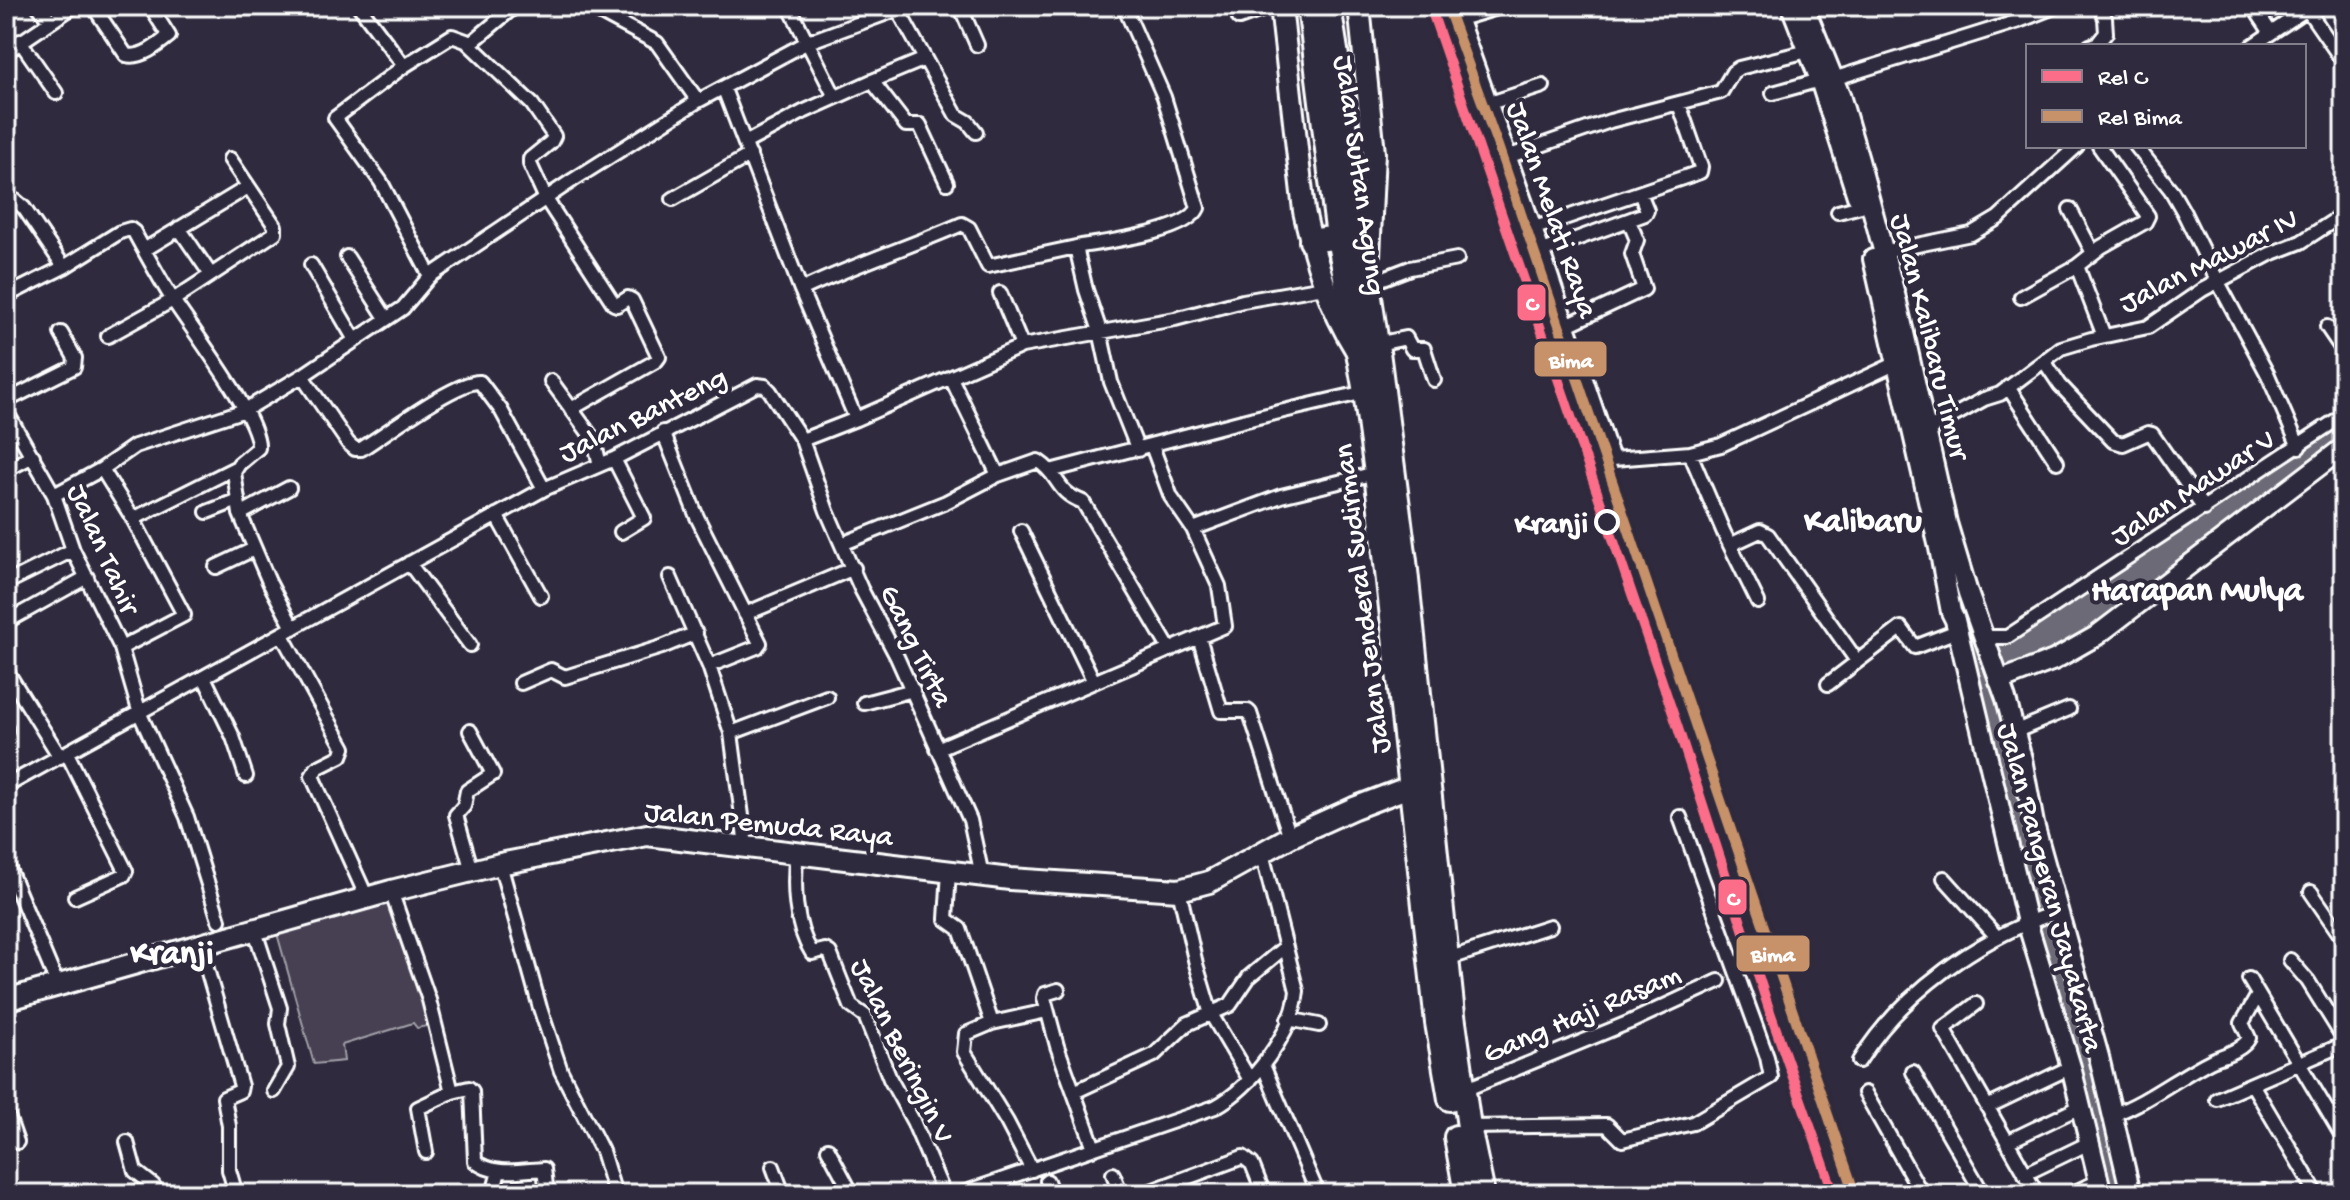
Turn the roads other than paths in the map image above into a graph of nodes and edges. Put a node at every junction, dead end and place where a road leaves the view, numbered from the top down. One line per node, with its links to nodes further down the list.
1 (38, 6): 26 (street)
2 (74, 6): 26 (street)
3 (93, 6): 4 (street)
4 (150, 6)
5 (359, 6): 38 (street)
6 (588, 6): 46 (street)
7 (789, 6): 29 (street)
8 (960, 6): 33 (street)
9 (1124, 6): 71 (street)
10 (1273, 6): 25 (street)
11 (1281, 6): 69 (main road, Jalan Jenderal Sudirman)
12 (1309, 6): 70 (highway, Jalan Sultan Agung)
13 (1329, 6): 70 (highway, Jalan Sultan Agung)
14 (1359, 6): 84 (main road, Jalan Jenderal Sudirman)
15 (1504, 6): 24 (street)
16 (1791, 6): 34 (street, Jalan Kalibaru Timur)
17 (1804, 6): 39 (street, Jalan Kalibaru Timur)
18 (2057, 6): 39 (street)
19 (2099, 6): 31 (street)
20 (2253, 6): 27 (street)
21 (512, 7): 30 (street)
22 (901, 7): 29 (street); 36 (street)
23 (2309, 8): 27 (street); 37 (street)
24 (1458, 13): 47 (street, Jalan Melati Raya)
25 (1239, 18)
26 (51, 21): 28 (street)
27 (2271, 33): 32 (street)
28 (20, 41): 35 (street); 43 (street)
29 (808, 42): 42 (street); 45 (street)
30 (470, 44): 38 (street); 60 (street)
31 (2095, 44)
32 (2255, 44)
33 (977, 45)
34 (1808, 51): 39 (street, Jalan Kalibaru Timur); 48 (street)
35 (6, 52)
36 (925, 59): 40 (street); 49 (street)
37 (2344, 59)
38 (404, 66): 82 (street)
39 (1826, 79): 44 (street); 62 (street, Jalan Kalibaru Timur); 74 (street, Jalan Kalibaru Timur)
40 (872, 81): 45 (street); 56 (street)
41 (1543, 86): 47 (street)
42 (724, 89): 46 (street); 53 (street)
43 (56, 93)
44 (1773, 93)
45 (835, 97): 53 (street)
46 (698, 101): 60 (street)
47 (1490, 103): 54 (street, Jalan Melati Raya)
48 (1679, 104): 54 (street); 58 (street)
49 (976, 132)
50 (2075, 148): 74 (street)
51 (2100, 148): 75 (street)
52 (2138, 148): 83 (street)
53 (747, 149): 61 (street); 86 (street)
54 (1510, 156): 68 (street, Jalan Melati Raya)
55 (230, 159): 57 (street)
56 (947, 183)
57 (248, 187): 67 (street); 81 (street)
58 (1640, 193): 66 (street); 68 (street)
59 (6, 198): 80 (street)
60 (546, 199): 82 (street); 111 (street)
61 (673, 199)
62 (1861, 206): 64 (street); 103 (street, Jalan Kalibaru Timur)
63 (2070, 209): 75 (street)
64 (1838, 212)
65 (2344, 214): 83 (street, Jalan Mawar IV)
66 (1629, 221): 73 (street); 92 (street)
67 (179, 228): 72 (street); 81 (street)
68 (1535, 228): 73 (street, Jalan Melati Raya)
69 (1311, 241): 70 (highway); 85 (main road, Jalan Jenderal Sudirman)
70 (1347, 241): 84 (highway, Jalan Jenderal Sudirman); 100 (highway, Jalan Sultan Agung)
71 (1076, 247): 86 (street); 94 (street)
72 (144, 250): 80 (street); 90 (street)
73 (1543, 251): 92 (street, Jalan Melati Raya)
74 (1883, 252): 116 (street, Jalan Kalibaru Timur)
75 (2093, 253): 79 (street)
76 (347, 257): 91 (street)
77 (1457, 259): 84 (street)
78 (311, 265): 98 (street)
79 (2077, 266): 89 (street); 97 (street)
80 (64, 267): 88 (street)
81 (211, 275): 90 (street)
82 (430, 276): 91 (street)
83 (2218, 282): 97 (street, Jalan Mawar IV); 120 (street)
84 (1368, 284): 100 (highway, Jalan Jenderal Sudirman)
85 (1324, 287): 94 (street); 100 (main road, Jalan Jenderal Sudirman)
86 (801, 290): 115 (street)
87 (1000, 293): 99 (street)
88 (6, 296)
89 (2021, 297)
90 (173, 300): 96 (street); 112 (street)
91 (386, 318): 98 (street)
92 (1567, 325): 123 (street, Jalan Melati Raya)
93 (2327, 327): 101 (street)
94 (1100, 331): 99 (street); 122 (street)
95 (61, 333): 110 (street)
96 (108, 336)
97 (2104, 336): 102 (street, Jalan Mawar IV)
98 (355, 340): 104 (street)
99 (1022, 346): 105 (street)
100 (1367, 348): 106 (street); 109 (highway, Jalan Jenderal Sudirman); 190 (highway, Jalan Jenderal Sudirman)
101 (2344, 352)
102 (2044, 361): 108 (street, Jalan Mawar IV); 138 (street)
103 (1897, 363): 123 (street, Jalan Melati Raya); 149 (street, Jalan Kalibaru Timur)
104 (302, 376): 112 (street); 135 (street)
105 (951, 378): 115 (street); 133 (street)
106 (1434, 380)
107 (551, 381): 111 (street)
108 (2008, 387): 116 (street, Jalan Mawar IV); 126 (street)
109 (1365, 392): 119 (street); 132 (highway, Jalan Jenderal Sudirman)
110 (6, 401)
111 (571, 409): 127 (street)
112 (245, 410): 128 (street); 129 (street)
113 (6, 411): 124 (street, Jalan Tahir)
114 (2344, 415): 120 (street, Jalan Mawar V)
115 (856, 419): 118 (street)
116 (1926, 431): 149 (street, Jalan Kalibaru Timur)
117 (663, 432): 118 (street, Jalan Banteng); 125 (street, Jalan Banteng); 161 (street)
118 (802, 440): 146 (street, Gang Tirta)
119 (1152, 446): 122 (street); 143 (street)
120 (2299, 447): 138 (street, Jalan Mawar V)
121 (2344, 447): 175 (street)
122 (1138, 450): 131 (street)
123 (1690, 453): 147 (street)
124 (33, 456): 130 (street); 136 (street, Jalan Tahir)
125 (614, 459): 127 (street, Jalan Banteng); 145 (street)
126 (2057, 462)
127 (600, 465): 135 (street, Jalan Banteng)
128 (235, 468): 137 (street); 142 (street)
129 (102, 469): 136 (street); 142 (street)
130 (6, 470)
131 (1050, 471): 133 (street); 170 (street)
132 (1376, 473): 143 (street); 190 (highway, Jalan Jenderal Sudirman)
133 (998, 475): 146 (street)
134 (289, 488): 140 (street)
135 (544, 489): 141 (street, Jalan Banteng)
136 (54, 495): 150 (street, Jalan Tahir)
137 (238, 500): 139 (street); 140 (street)
138 (2204, 509): 167 (street, Jalan Mawar V)
139 (207, 512)
140 (240, 514): 148 (street)
141 (496, 515): 151 (street, Jalan Banteng); 159 (street)
142 (133, 519): 169 (street)
143 (1193, 529): 166 (street)
144 (1021, 531): 176 (street)
145 (621, 532)
146 (842, 544): 153 (street, Gang Tirta)
147 (1730, 545): 160 (street); 171 (street)
148 (254, 549): 152 (street); 164 (street)
149 (1947, 549): 157 (street, Jalan Kalibaru Timur); 158 (street, Jalan Kalibaru Timur)
150 (73, 550): 154 (street, Jalan Tahir); 156 (street)
151 (409, 563): 164 (street, Jalan Banteng); 168 (street)
152 (216, 567)
153 (854, 568): 161 (street); 179 (street, Gang Tirta)
154 (87, 577): 162 (street); 169 (street, Jalan Tahir)
155 (670, 577): 165 (street)
156 (6, 583)
157 (1968, 593): 158 (street); 167 (street, Jalan Kalibaru Timur)
158 (1948, 594): 163 (street, Jalan Pangeran Jayakarta)
159 (541, 596)
160 (1758, 602)
161 (745, 614): 172 (street)
162 (6, 622)
163 (1957, 631): 171 (street); 210 (street, Jalan Pangeran Jayakarta)
164 (288, 632): 174 (street, Jalan Banteng); 207 (street)
165 (696, 633): 172 (street); 177 (street)
166 (1199, 637): 170 (street); 193 (street)
167 (1983, 637): 175 (street, Jalan Kalibaru Timur)
168 (470, 645)
169 (121, 648): 183 (street, Jalan Tahir)
170 (1170, 650): 176 (street)
171 (1857, 661): 178 (street)
172 (709, 666): 186 (street)
173 (6, 670): 188 (street)
174 (204, 677): 183 (street, Jalan Banteng); 189 (street)
175 (1999, 681): 185 (street, Jalan Pangeran Jayakarta)
176 (1094, 682): 187 (street)
177 (521, 683)
178 (1828, 684)
179 (913, 690): 181 (street); 187 (street, Gang Tirta)
180 (827, 697): 186 (street)
181 (864, 703)
182 (2069, 709): 185 (street)
183 (140, 714): 188 (street, Jalan Banteng); 209 (street, Jalan Tahir)
184 (470, 731): 199 (street)
185 (2014, 732): 208 (street, Jalan Pangeran Jayakarta)
186 (731, 733): 194 (street)
187 (937, 749): 201 (street, Gang Tirta)
188 (64, 755): 191 (street, Jalan Banteng); 206 (street)
189 (246, 776)
190 (1420, 785): 193 (main road, Jalan Pemuda Raya); 217 (highway, Jalan Jenderal Sudirman); 226 (highway, Jalan Jenderal Sudirman)
191 (6, 786)
192 (1680, 817): 250 (street)
193 (1290, 837): 196 (main road, Jalan Pemuda Raya)
194 (746, 846): 195 (main road, Jalan Pemuda Raya); 198 (main road, Jalan Pemuda Raya)
195 (797, 852): 200 (main road, Jalan Pemuda Raya); 274 (street, Jalan Beringin V)
196 (1262, 853): 203 (main road, Jalan Pemuda Raya); 216 (street)
197 (6, 862): 221 (street)
198 (500, 864): 199 (main road, Jalan Pemuda Raya); 271 (street)
199 (472, 871): 204 (main road, Jalan Pemuda Raya)
200 (949, 871): 201 (main road, Jalan Pemuda Raya); 230 (street)
201 (982, 875): 203 (main road, Jalan Pemuda Raya)
202 (1944, 878): 213 (street)
203 (1179, 890): 228 (street)
204 (391, 891): 207 (main road, Jalan Pemuda Raya); 242 (street)
205 (2311, 892): 214 (street)
206 (75, 897)
207 (367, 898): 212 (main road, Jalan Pemuda Raya)
208 (2057, 912): 210 (street); 249 (street, Jalan Pangeran Jayakarta)
209 (219, 920)
210 (2029, 921): 213 (street); 236 (street, Jalan Pangeran Jayakarta)
211 (1550, 926): 217 (street)
212 (255, 931): 215 (main road, Jalan Pemuda Raya); 241 (street)
213 (1997, 937): 233 (street)
214 (2344, 940)
215 (200, 945): 221 (main road, Jalan Pemuda Raya); 268 (street)
216 (1285, 947): 228 (street); 229 (street)
217 (1447, 959): 226 (highway, Jalan Jenderal Sudirman)
218 (2290, 960): 232 (street)
219 (2249, 979): 223 (street)
220 (1719, 981): 240 (street, Gang Haji Rasam)
221 (58, 986): 224 (main road, Jalan Pemuda Raya)
222 (1058, 990): 227 (street)
223 (2258, 995): 234 (street); 249 (street)
224 (6, 1000)
225 (1976, 1004): 246 (street)
226 (1444, 1005): 240 (highway, Jalan Jenderal Sudirman); 280 (highway, Jalan Jenderal Sudirman)
227 (1047, 1011): 230 (street); 243 (street)
228 (1211, 1014): 238 (street); 243 (street)
229 (1288, 1019): 231 (street); 235 (street)
230 (992, 1023): 260 (street)
231 (1319, 1025)
232 (2344, 1042): 234 (street)
233 (1859, 1061)
234 (2300, 1063): 239 (street); 251 (street)
235 (1264, 1067): 238 (street); 266 (street)
236 (2071, 1067): 246 (street); 247 (street, Jalan Pangeran Jayakarta)
237 (1913, 1072): 282 (street)
238 (1250, 1080): 256 (street)
239 (2252, 1084): 245 (street); 286 (street)
240 (1464, 1090): 250 (highway, Jalan Jenderal Sudirman)
241 (274, 1091)
242 (452, 1092): 258 (street); 261 (street)
243 (1074, 1092): 256 (street)
244 (1865, 1093): 281 (street)
245 (2217, 1099)
246 (1987, 1107): 254 (street)
247 (2080, 1107): 254 (street); 255 (street, Jalan Pangeran Jayakarta)
248 (6, 1111): 252 (street)
249 (2112, 1115): 285 (street, Jalan Pangeran Jayakarta)
250 (1469, 1127): 280 (highway, Jalan Jenderal Sudirman)
251 (2344, 1139)
252 (17, 1142)
253 (127, 1142): 267 (street)
254 (2007, 1142): 263 (street)
255 (2089, 1143): 263 (street); 265 (street, Jalan Pangeran Jayakarta)
256 (1094, 1148): 260 (street)
257 (828, 1149): 273 (street)
258 (426, 1152)
259 (773, 1167): 272 (street)
260 (1032, 1170): 275 (street)
261 (499, 1171): 269 (street); 270 (street)
262 (1113, 1174): 277 (street)
263 (2025, 1174): 283 (street)
264 (1047, 1181): 276 (street)
265 (2100, 1188): 284 (street)
266 (1313, 1192)
267 (158, 1194)
268 (236, 1194)
269 (493, 1194)
270 (547, 1194)
271 (615, 1194)
272 (783, 1194)
273 (852, 1194)
274 (944, 1194)
275 (960, 1194)
276 (1052, 1194)
277 (1121, 1194)
278 (1143, 1194): 279 (street)
279 (1264, 1194)
280 (1469, 1194)
281 (1922, 1194)
282 (1983, 1194)
283 (2037, 1194)
284 (2071, 1194)
285 (2131, 1194)
286 (2317, 1194)

